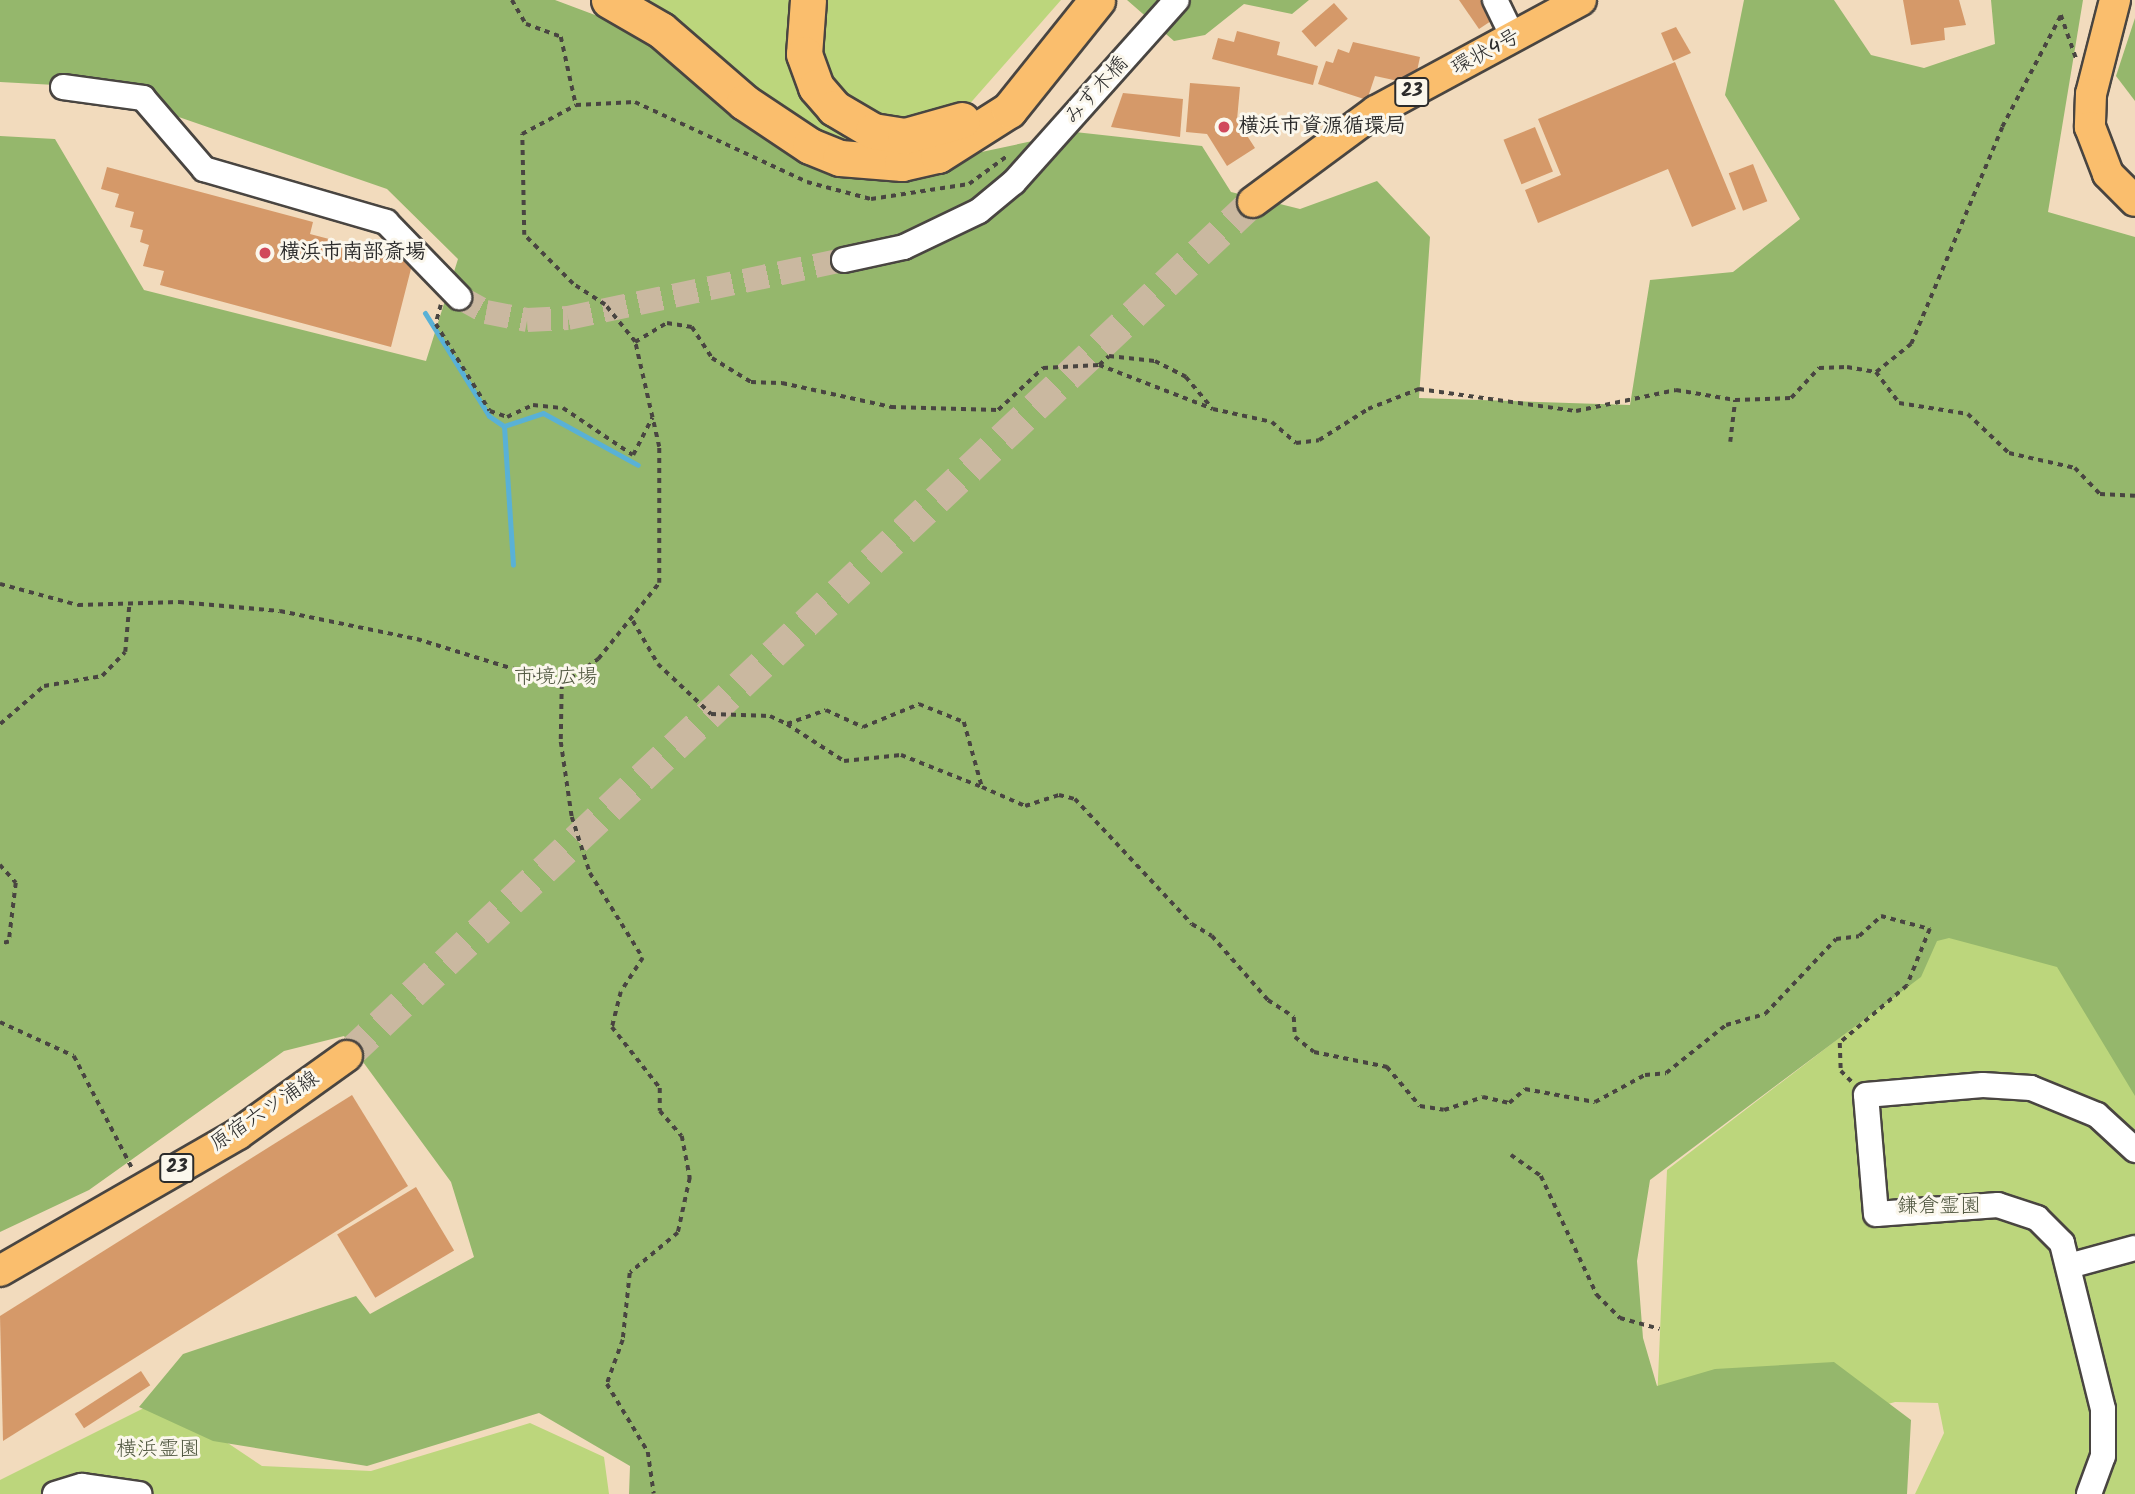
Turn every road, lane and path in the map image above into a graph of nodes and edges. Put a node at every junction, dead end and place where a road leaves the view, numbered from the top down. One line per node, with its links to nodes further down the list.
1 (512, 0): 13 (path)
2 (609, 0): 5 (highway)
3 (808, 0): 4 (highway)
4 (1077, 0)
5 (1097, 0)
6 (1177, 0): 17 (street, みず木橋)
7 (1495, 0): 10 (street)
8 (1581, 0): 10 (main road, 環状4号 / 23)
9 (2115, 0): 15 (main road)
10 (1514, 39): 16 (main road, 環状4号 / 23)
11 (2078, 66): 21 (path)
12 (63, 87): 18 (street)
13 (576, 105)
14 (518, 150): 19 (path)
15 (2135, 201)
16 (1253, 202)
17 (845, 260)
18 (449, 288): 24 (path)
19 (635, 342): 20 (path); 24 (path)
20 (1099, 365): 23 (path); 23 (path)
21 (1876, 372): 22 (path); 26 (path)
22 (1735, 400): 23 (path); 25 (path)
23 (1213, 409)
24 (653, 416): 29 (path)
25 (1730, 442)
26 (2135, 496)
27 (0, 584): 28 (path)
28 (129, 606): 30 (path); 31 (path)
29 (634, 621): 30 (path); 32 (path)
30 (562, 684): 48 (path)
31 (0, 724)
32 (787, 724): 33 (path); 33 (path)
33 (982, 787): 38 (path)
34 (0, 865): 35 (path)
35 (0, 944)
36 (0, 1022): 41 (path)
37 (347, 1056): 41 (main road, 原宿六ツ浦線 / 23)
38 (1866, 1096): 39 (street); 43 (street)
39 (2135, 1150)
40 (1511, 1155): 45 (path)
41 (144, 1187): 44 (main road, 原宿六ツ浦線 / 23)
42 (2135, 1248): 43 (street)
43 (2069, 1266): 49 (street)
44 (0, 1271)
45 (1660, 1329)
46 (55, 1494): 47 (street)
47 (139, 1494)
48 (654, 1494)
49 (2089, 1494)

